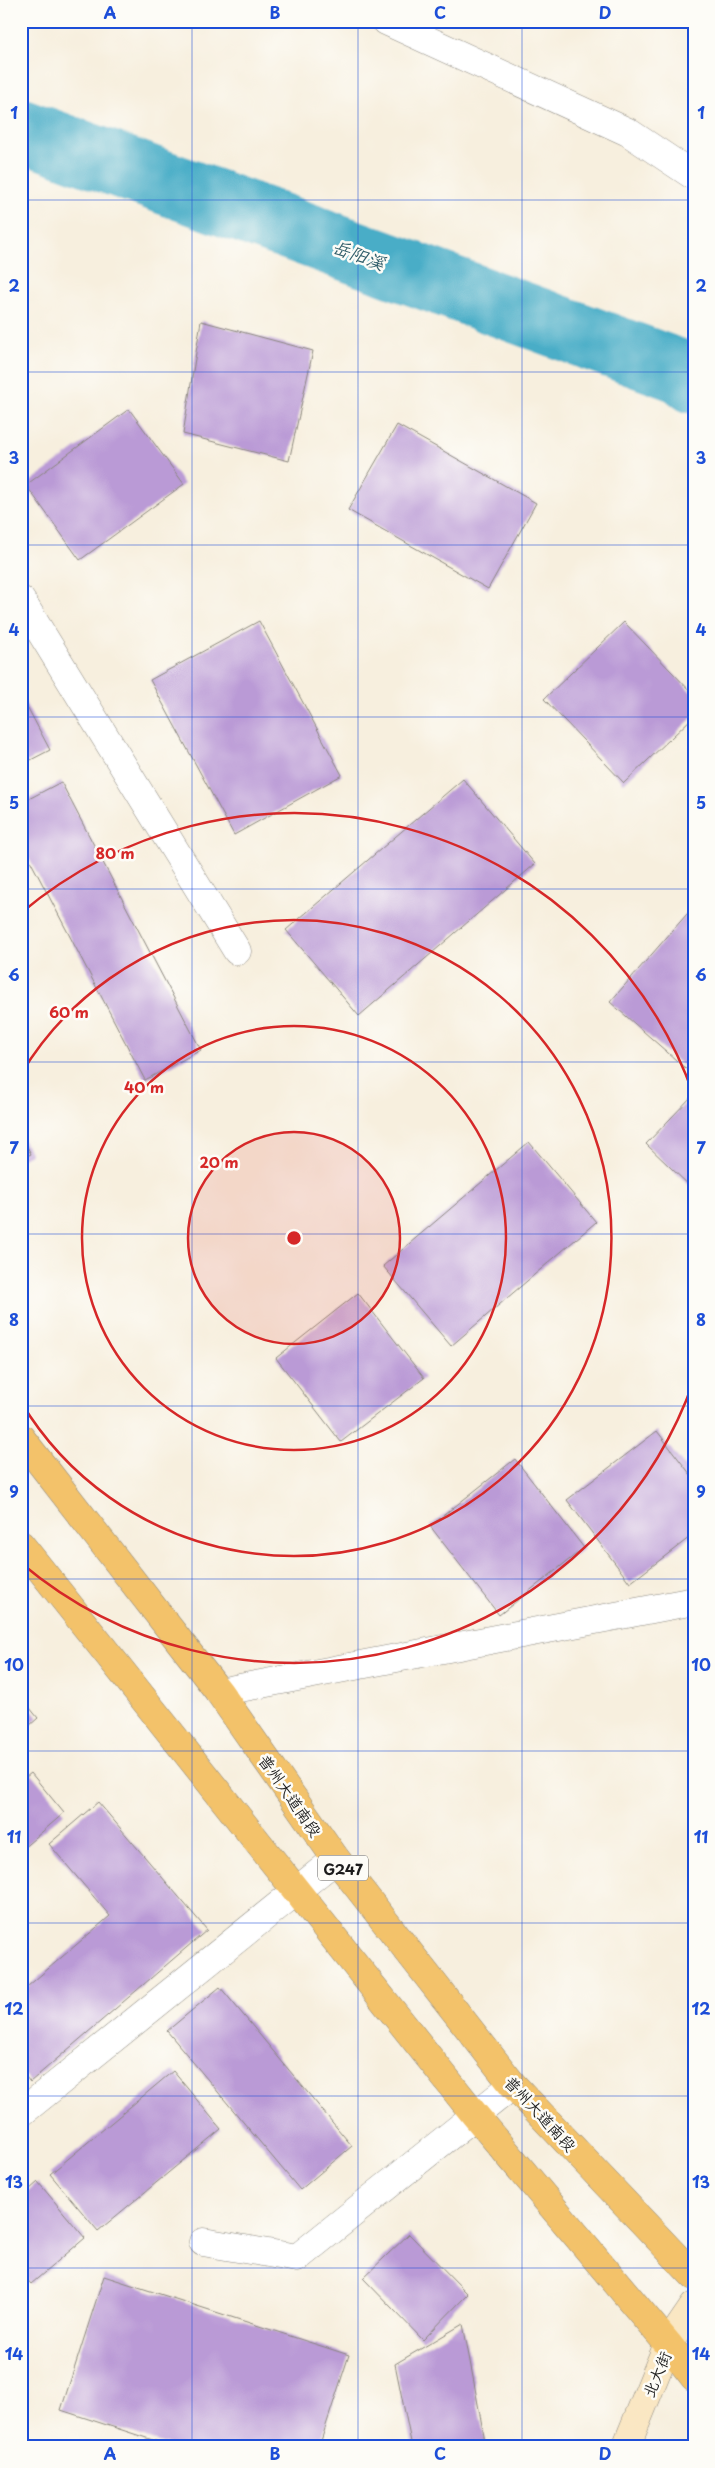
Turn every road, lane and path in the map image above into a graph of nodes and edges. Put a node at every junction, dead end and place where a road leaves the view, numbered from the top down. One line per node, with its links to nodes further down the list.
1 (386, 21): 2 (street)
2 (694, 176)
3 (21, 600): 4 (street)
4 (236, 950)
5 (21, 1438): 8 (highway, 普州大道南段 / G247)
6 (21, 1545): 10 (highway, G247)
7 (694, 1602): 8 (street)
8 (220, 1692): 9 (highway, 普州大道南段 / G247)
9 (336, 1859): 10 (street); 11 (highway, 普州大道南段 / G247)
10 (296, 1891): 12 (street); 13 (highway, G247)
11 (513, 2085): 13 (street); 15 (highway, 普州大道南段 / G247)
12 (21, 2113)
13 (476, 2115): 14 (street); 17 (highway, G247)
14 (203, 2242)
15 (694, 2276)
16 (694, 2306): 17 (main road, 北大街)
17 (668, 2344): 18 (highway, G247); 19 (main road, 北大街)
18 (694, 2377)
19 (626, 2447)

